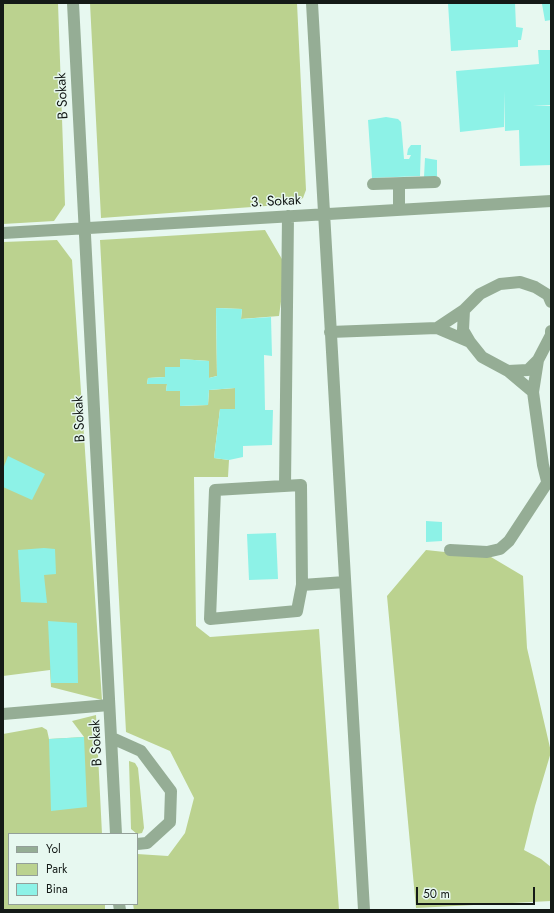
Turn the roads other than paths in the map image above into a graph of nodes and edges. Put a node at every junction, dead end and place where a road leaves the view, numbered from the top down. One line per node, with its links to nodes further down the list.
1 (74, 3): 10 (lane, B Sokak)
2 (312, 3): 8 (lane)
3 (435, 182): 5 (lane)
4 (373, 184): 5 (lane)
5 (399, 184): 7 (lane)
6 (551, 201): 7 (lane, 3. Sokak)
7 (399, 210): 8 (lane, 3. Sokak)
8 (323, 214): 9 (lane, 3. Sokak); 18 (lane)
9 (288, 216): 10 (lane, 3. Sokak); 24 (lane)
10 (85, 228): 11 (lane, 3. Sokak); 28 (lane, B Sokak)
11 (3, 233)
12 (551, 286): 13 (lane)
13 (535, 287): 14 (lane); 15 (lane)
14 (551, 302)
15 (464, 310): 16 (lane); 19 (lane)
16 (437, 328): 18 (lane); 19 (lane)
17 (551, 331): 20 (lane)
18 (330, 332): 26 (lane)
19 (470, 342): 21 (lane)
20 (538, 360): 21 (lane); 22 (lane)
21 (508, 371): 22 (lane)
22 (533, 392): 23 (lane)
23 (550, 480): 25 (lane)
24 (285, 486): 27 (lane); 27 (lane)
25 (450, 550)
26 (345, 582): 27 (lane); 33 (lane)
27 (302, 585)
28 (109, 705): 29 (lane); 30 (lane, B Sokak)
29 (3, 714)
30 (112, 738): 31 (lane, B Sokak); 32 (lane)
31 (116, 833)
32 (138, 844)
33 (364, 910)

